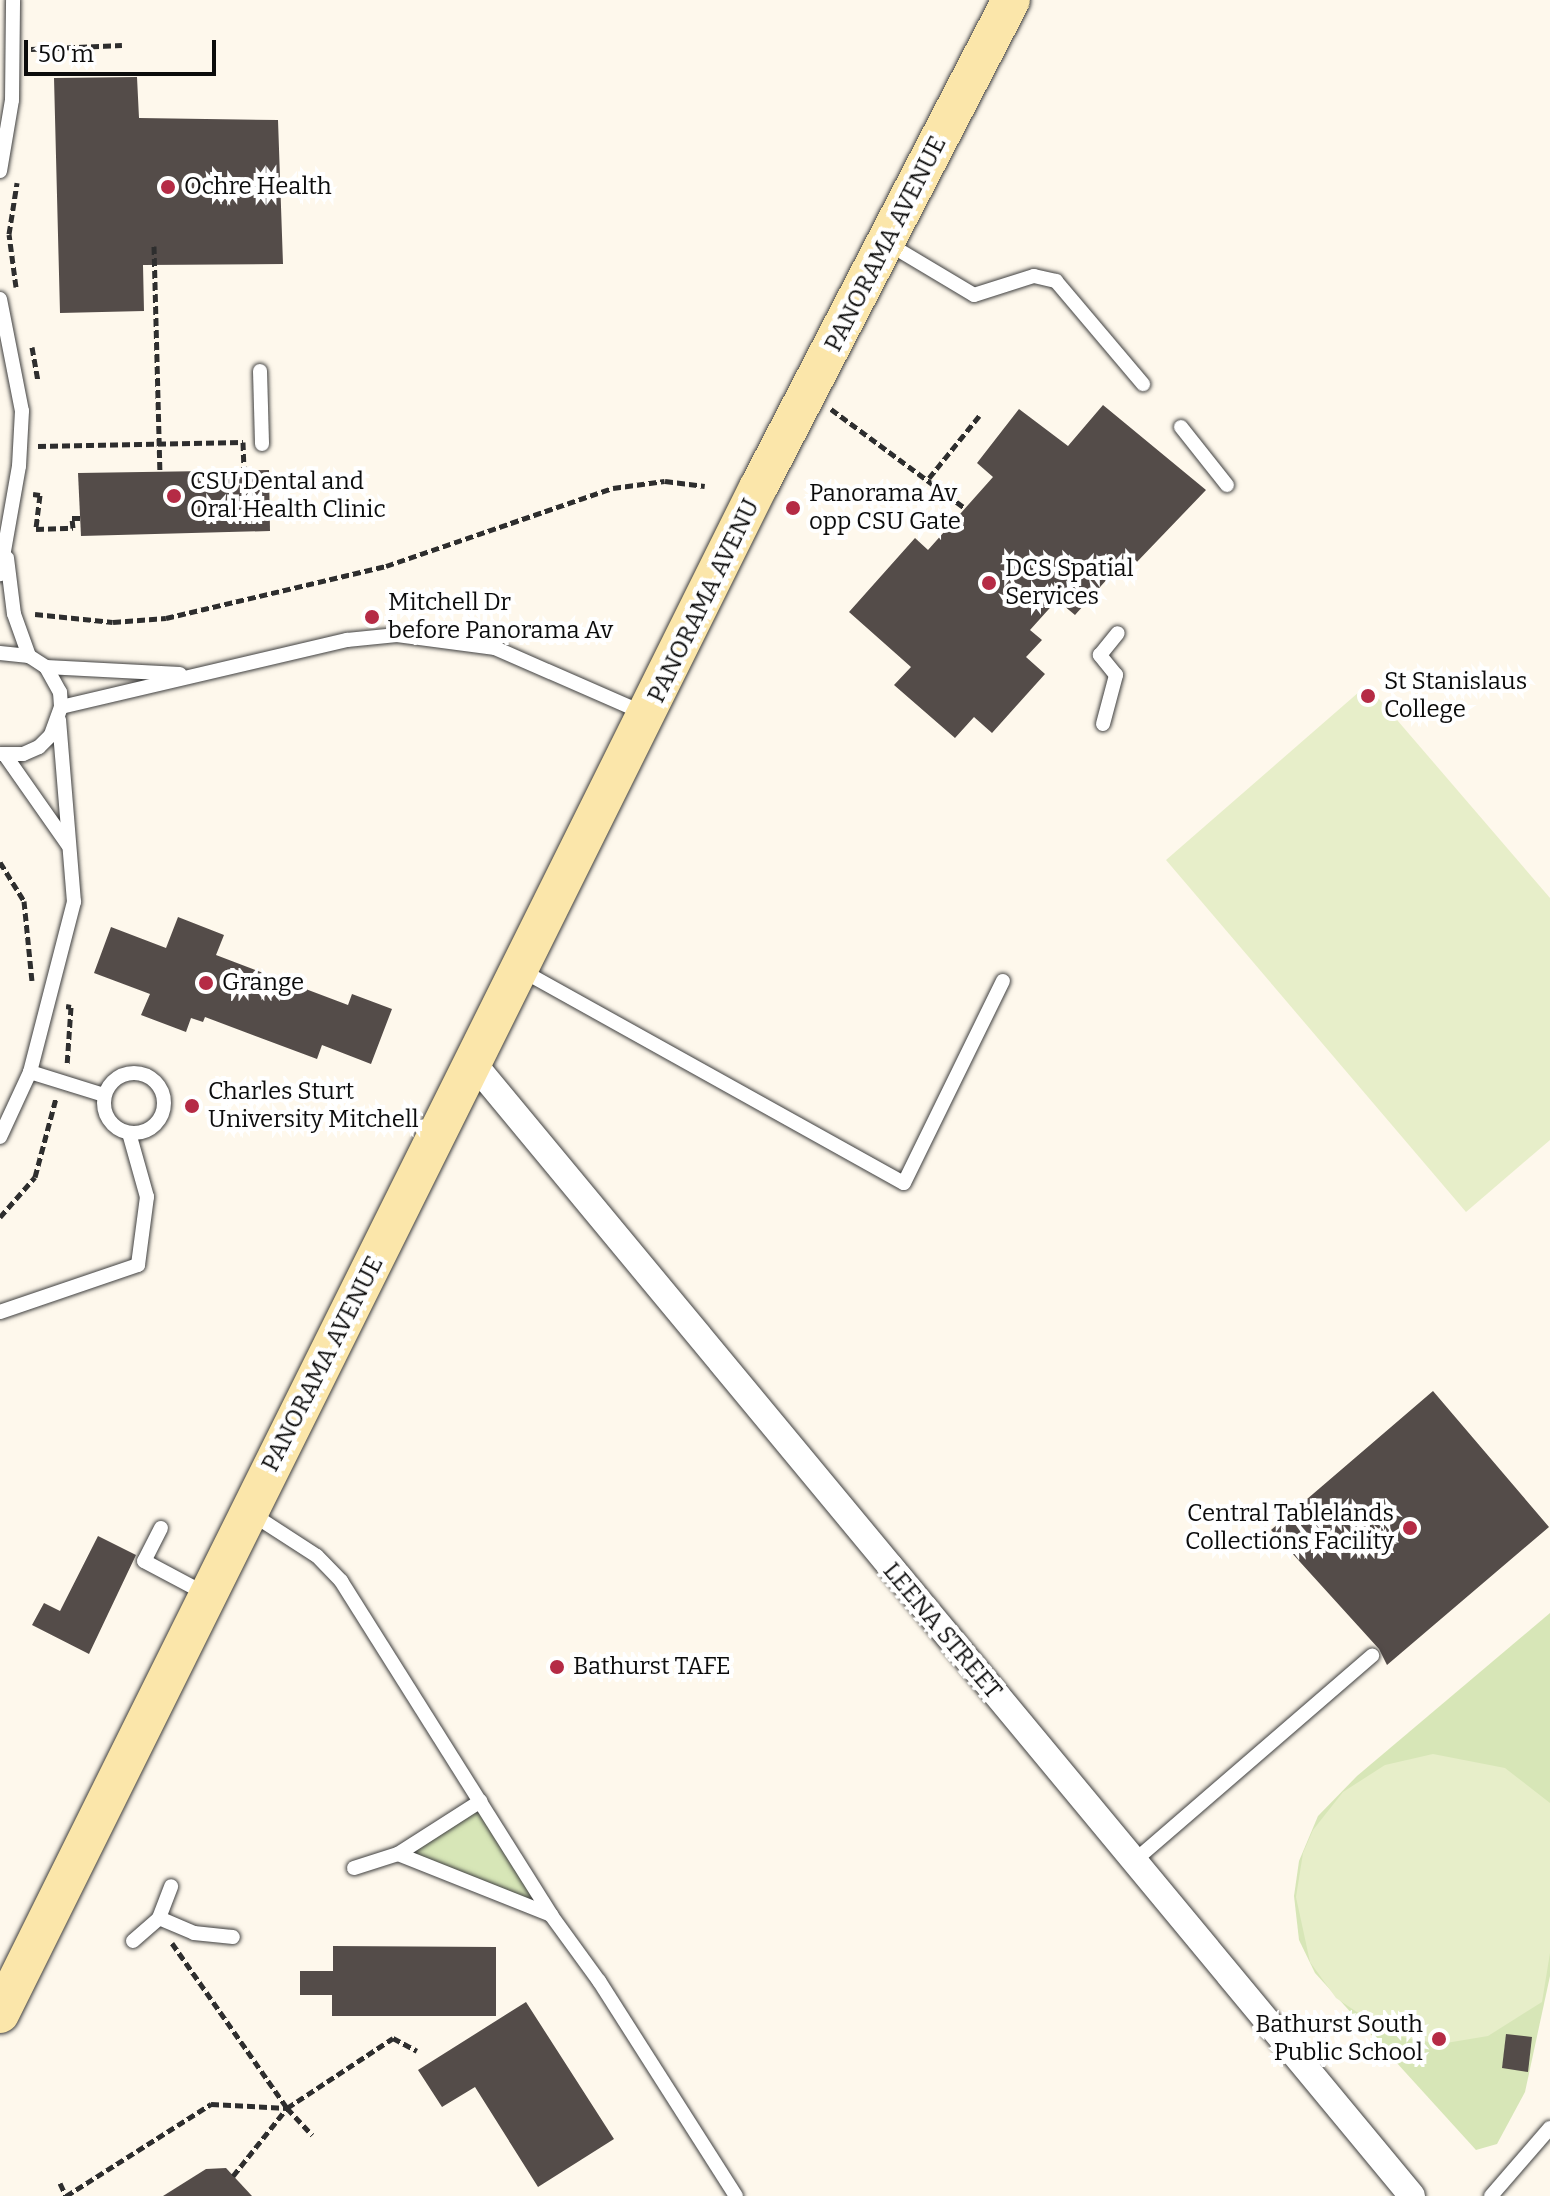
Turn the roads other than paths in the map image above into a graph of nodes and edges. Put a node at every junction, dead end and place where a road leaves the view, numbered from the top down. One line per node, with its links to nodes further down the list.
1 (13, 0): 3 (lane)
2 (1011, 0): 4 (street, PANORAMA AVENUE)
3 (0, 171)
4 (887, 243): 7 (lane); 11 (street, PANORAMA AVENUE)
5 (0, 299): 12 (lane)
6 (260, 371): 9 (lane)
7 (1143, 384)
8 (1181, 427): 10 (lane)
9 (262, 444)
10 (1227, 485)
11 (759, 486): 20 (street, PANORAMA AVENU)
12 (7, 554): 13 (lane); 16 (lane)
13 (0, 574)
14 (1118, 633): 21 (lane)
15 (0, 653): 16 (lane)
16 (29, 656): 17 (lane)
17 (46, 667): 18 (lane); 19 (lane)
18 (196, 675): 19 (lane); 20 (lane)
19 (60, 714): 22 (lane); 23 (lane)
20 (649, 715): 24 (street, PANORAMA AVENUE)
21 (1103, 724)
22 (3, 754): 23 (lane)
23 (70, 849): 27 (lane)
24 (520, 970): 25 (lane); 26 (street, PANORAMA AVENUE)
25 (1003, 981)
26 (474, 1064): 32 (street, PANORAMA AVENUE); 38 (street, LEENA STREET)
27 (30, 1072): 28 (lane); 30 (lane)
28 (104, 1095): 29 (lane); 29 (lane)
29 (129, 1133): 31 (lane)
30 (0, 1137)
31 (0, 1312)
32 (248, 1511): 34 (street, PANORAMA AVENUE); 36 (lane)
33 (161, 1528): 34 (lane)
34 (207, 1594): 45 (street, PANORAMA AVENUE)
35 (1372, 1656): 38 (lane)
36 (481, 1801): 37 (lane); 41 (lane)
37 (398, 1854): 39 (lane); 41 (lane)
38 (1133, 1862): 48 (street, LEENA STREET)
39 (354, 1868)
40 (171, 1886): 42 (lane)
41 (551, 1915): 47 (lane)
42 (159, 1918): 43 (lane); 44 (lane)
43 (233, 1937)
44 (133, 1941)
45 (0, 2014)
46 (1550, 2128): 49 (lane)
47 (736, 2196)
48 (1412, 2196)
49 (1491, 2196)

